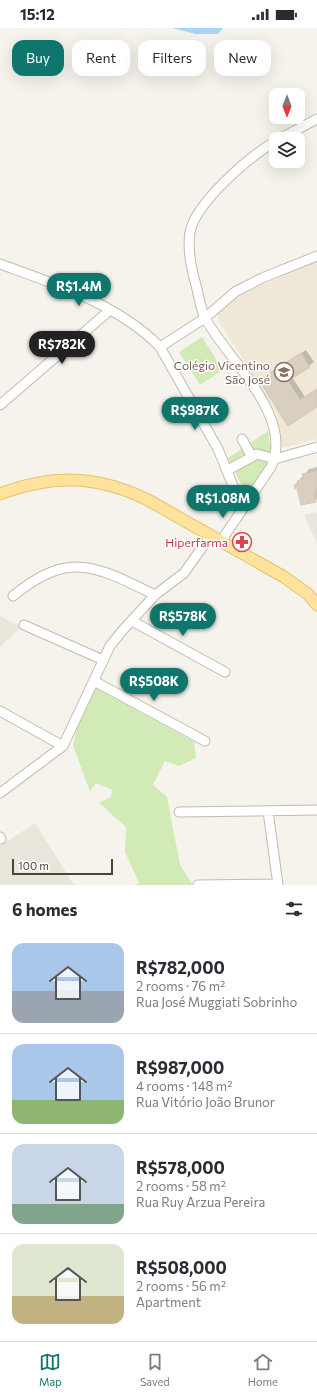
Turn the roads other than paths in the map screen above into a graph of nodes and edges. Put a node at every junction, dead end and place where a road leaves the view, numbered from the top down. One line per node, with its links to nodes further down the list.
1 (317, 120): 2 (street)
2 (293, 132)
3 (269, 145): 7 (street)
4 (317, 256): 7 (street)
5 (0, 264): 6 (street)
6 (110, 310): 8 (street); 9 (street)
7 (205, 318): 8 (street); 13 (street)
8 (160, 347): 14 (street)
9 (0, 405)
10 (242, 439): 12 (street)
11 (317, 447): 13 (street)
12 (252, 457): 13 (street); 14 (street)
13 (275, 459): 16 (street)
14 (228, 470): 16 (street)
15 (0, 494): 17 (main road)
16 (242, 508): 17 (street)
17 (216, 538): 19 (street); 20 (main road)
18 (13, 596): 19 (street)
19 (155, 596): 21 (street)
20 (317, 605)
21 (132, 621): 23 (street); 24 (street)
22 (24, 625): 23 (street)
23 (103, 660): 25 (street)
24 (225, 672)
25 (94, 680): 27 (street); 28 (street)
26 (0, 711): 28 (street)
27 (205, 741)
28 (63, 746): 29 (street)
29 (0, 793)
30 (268, 810): 31 (street); 32 (street); 34 (street)
31 (317, 810)
32 (179, 812)
33 (198, 885): 34 (street)
34 (278, 885)

